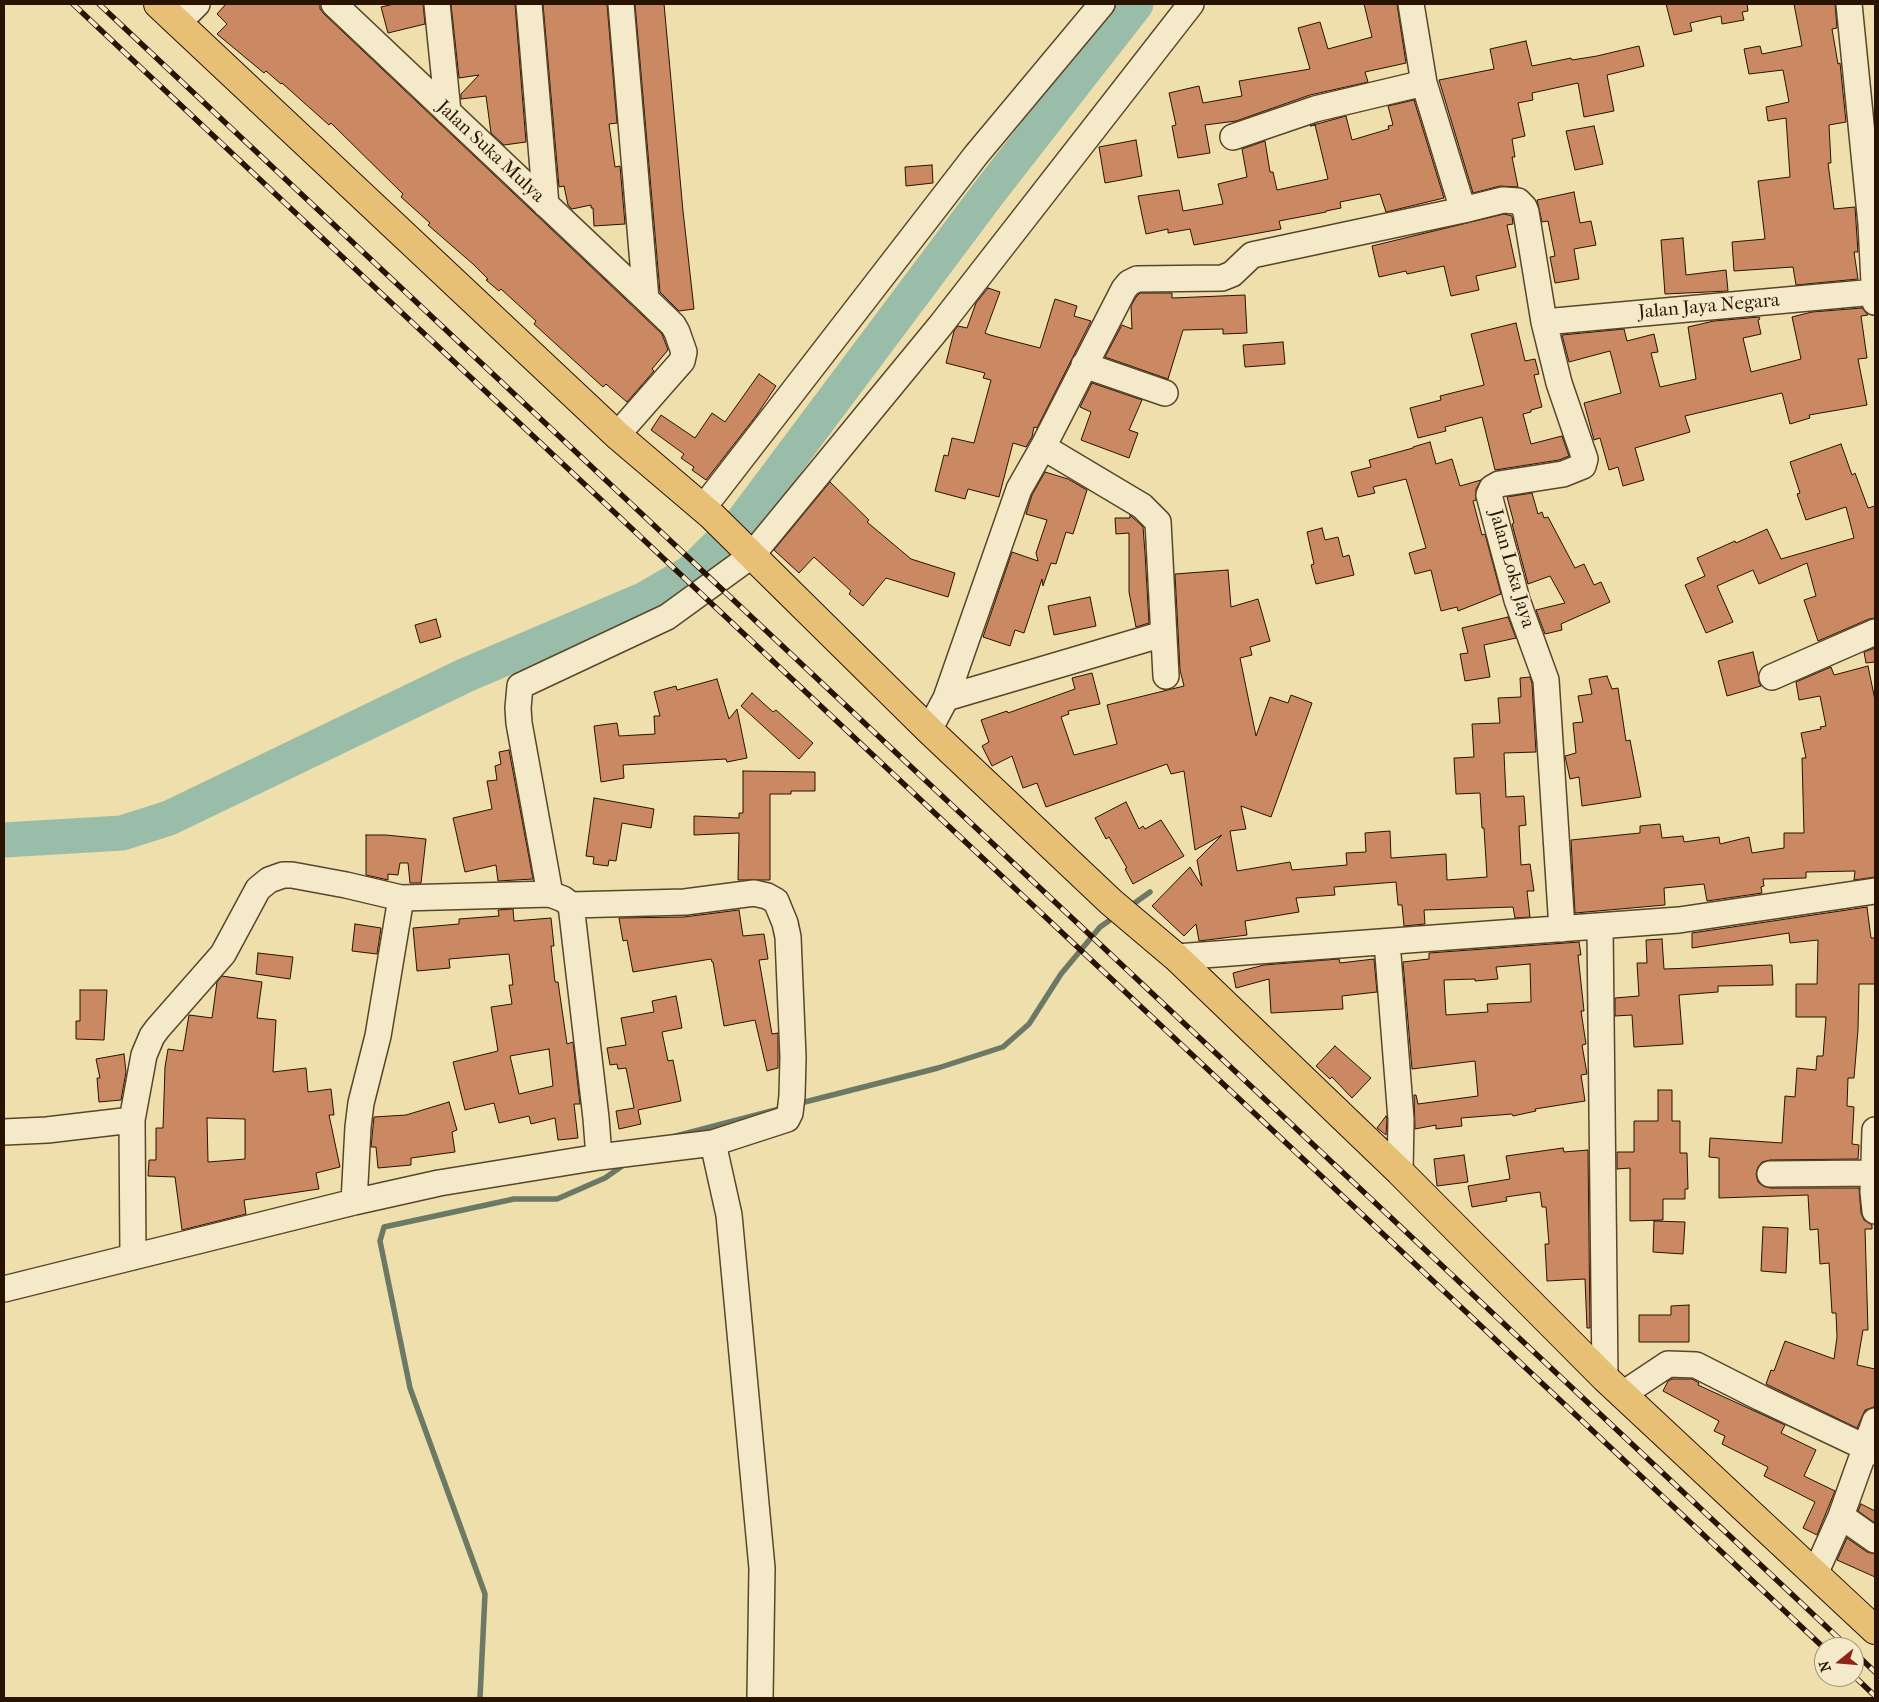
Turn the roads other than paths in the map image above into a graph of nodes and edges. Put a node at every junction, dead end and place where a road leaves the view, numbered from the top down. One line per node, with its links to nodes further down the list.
1 (158, 4): 11 (main road)
2 (197, 4): 11 (street)
3 (334, 4): 13 (street, Jalan Suka Mulya)
4 (437, 4): 13 (street)
5 (529, 4): 15 (street)
6 (621, 4): 19 (street)
7 (1102, 4): 26 (street)
8 (1191, 4): 27 (street)
9 (1411, 4): 12 (street)
10 (1849, 4): 17 (street)
11 (178, 23): 24 (main road)
12 (1424, 83): 14 (street); 16 (street)
13 (448, 112): 15 (street, Jalan Suka Mulya)
14 (1233, 137)
15 (546, 205): 19 (street, Jalan Suka Mulya)
16 (1463, 210): 21 (street, Jalan Loka Jaya); 22 (street)
17 (1873, 223): 18 (street)
18 (1875, 292): 20 (street); 21 (street, Jalan Jaya Negara)
19 (646, 300): 24 (street, Jalan Suka Mulya)
20 (1875, 302)
21 (1544, 322): 38 (street, Jalan Loka Jaya)
22 (1084, 364): 23 (street); 25 (street)
23 (1166, 393)
24 (617, 435): 26 (main road)
25 (1043, 447): 29 (street); 32 (street)
26 (707, 512): 27 (main road)
27 (747, 552): 33 (main road); 36 (street)
28 (1875, 632): 31 (street)
29 (1163, 634): 30 (street); 32 (street)
30 (1166, 676)
31 (1772, 677)
32 (946, 698): 33 (street)
33 (929, 730): 40 (main road)
34 (1875, 891): 37 (street)
35 (401, 898): 36 (street); 41 (street); 49 (street)
36 (560, 900): 44 (street); 45 (street)
37 (1600, 927): 38 (street); 53 (street)
38 (1562, 929): 39 (street)
39 (1388, 942): 40 (street); 46 (street)
40 (1176, 957): 46 (main road)
41 (132, 1120): 43 (street); 51 (street)
42 (1875, 1130): 47 (street)
43 (4, 1132)
44 (713, 1143): 45 (street); 60 (street)
45 (599, 1157): 49 (street)
46 (1400, 1172): 53 (main road)
47 (1874, 1173): 48 (street); 50 (street)
48 (1770, 1174)
49 (354, 1202): 51 (street)
50 (1875, 1211)
51 (133, 1257): 52 (street)
52 (4, 1288)
53 (1614, 1386): 55 (street); 58 (main road)
54 (1875, 1421): 55 (street)
55 (1871, 1449): 56 (street)
56 (1841, 1516): 57 (street); 58 (street)
57 (1875, 1540)
58 (1815, 1574): 59 (main road)
59 (1875, 1630)
60 (760, 1698)

